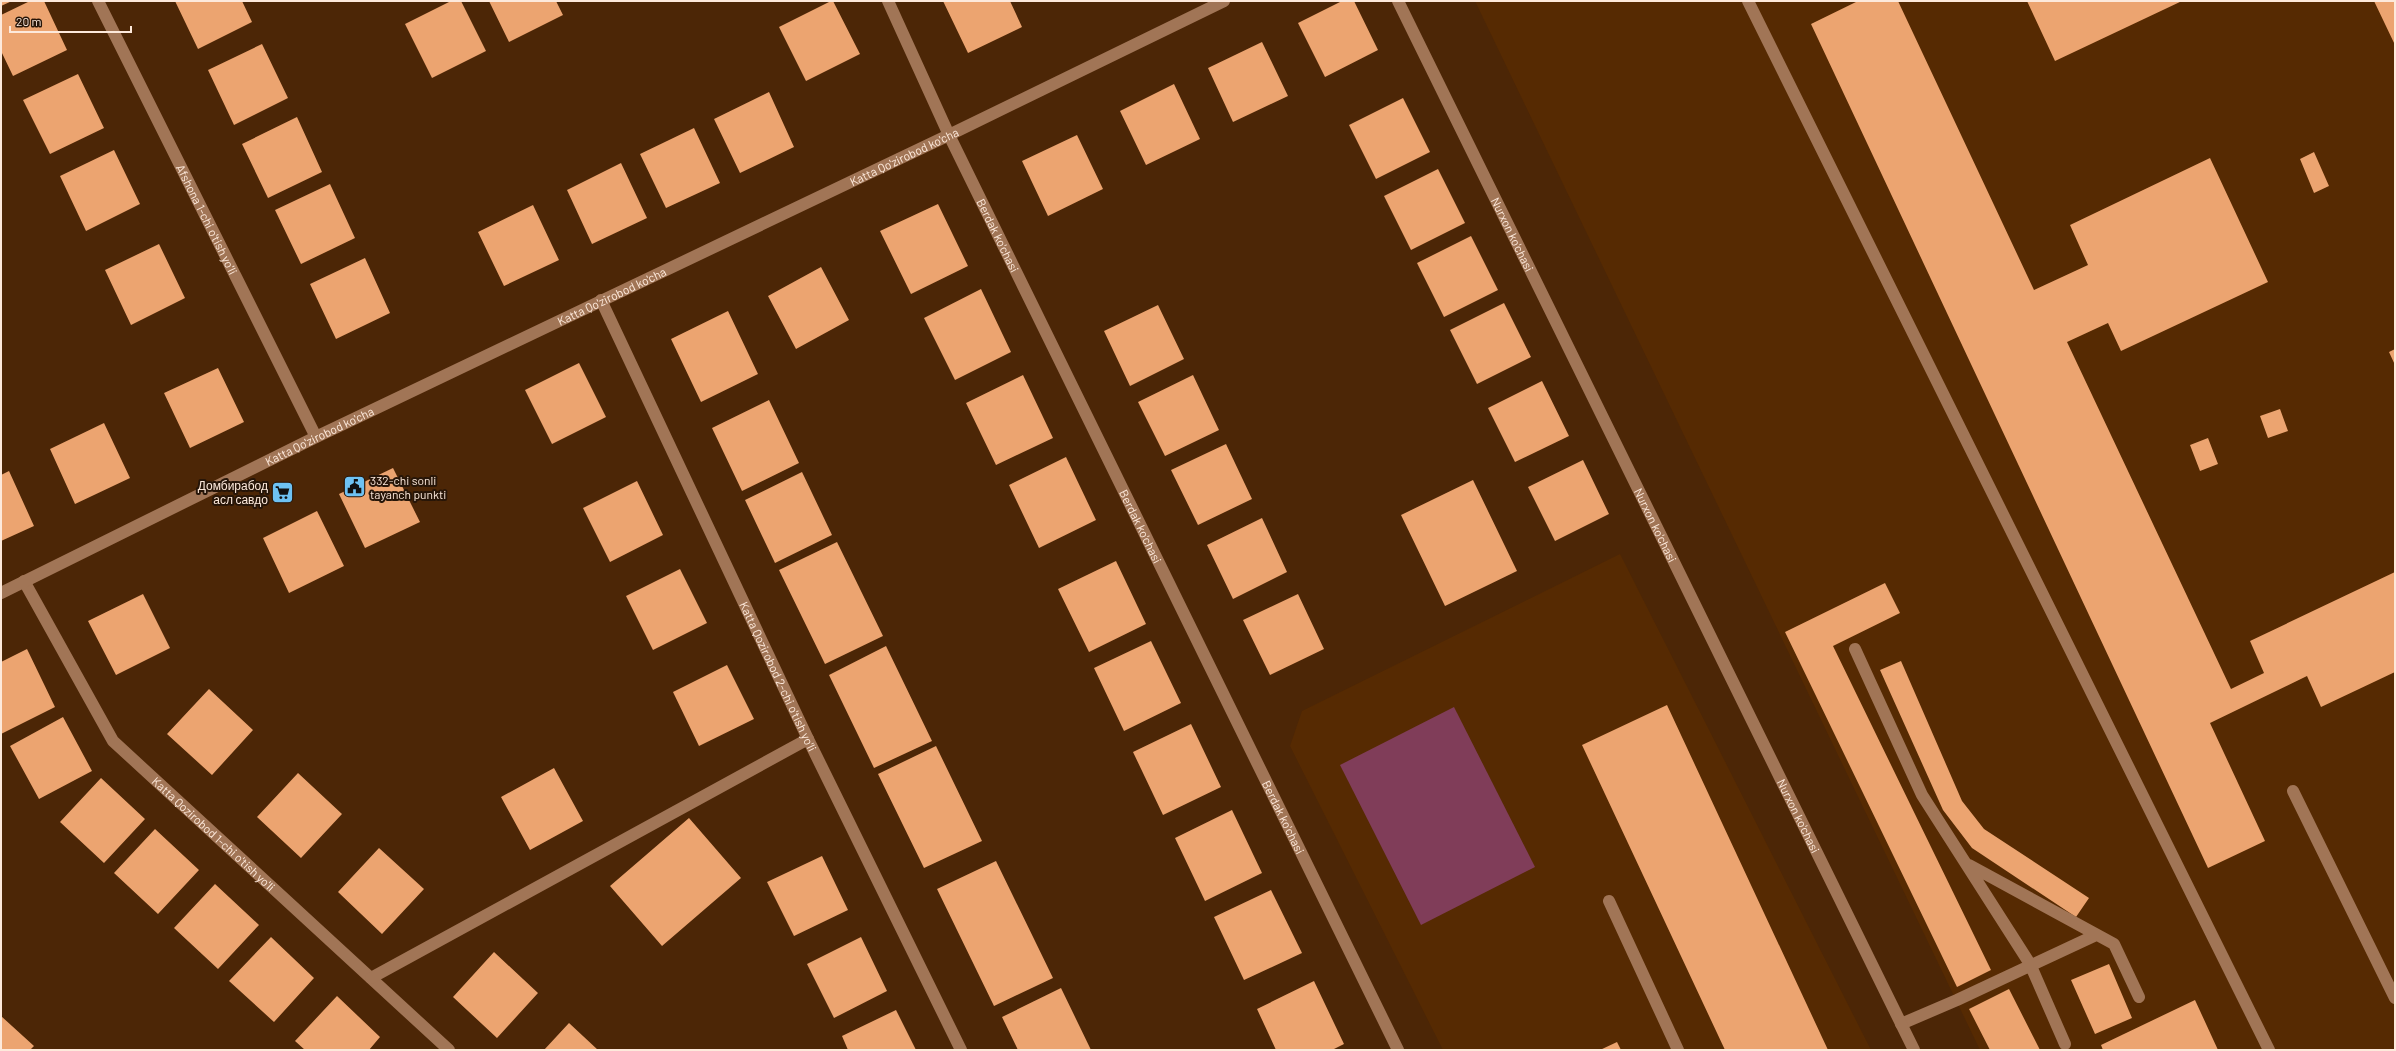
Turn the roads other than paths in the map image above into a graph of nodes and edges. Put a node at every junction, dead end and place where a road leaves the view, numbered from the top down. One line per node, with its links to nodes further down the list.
1 (98, 1): 8 (street, Afshona 1-chi o'tish yo'li)
2 (888, 1): 6 (street, Berdak ko'chasi)
3 (1224, 1): 6 (street, Katta Qo'zirobod ko'cha)
4 (1398, 1): 21 (street, Nurxon ko'chasi)
5 (1748, 1): 28 (street)
6 (949, 135): 7 (street, Katta Qo'zirobod ko'cha); 25 (street, Berdak ko'chasi)
7 (601, 300): 8 (street, Katta Qo'zirobod ko'cha); 12 (street, Katta Qozirobod 2-chi o'tish yo'li)
8 (316, 437): 9 (street, Katta Qo'zirobod ko'cha)
9 (24, 581): 10 (street, Katta Qo'zirobod ko'cha); 18 (street, Katta Qozirobod 1-chi o'tish yo'li)
10 (1, 593)
11 (1855, 649): 14 (street)
12 (808, 739): 18 (street); 24 (street, Katta Qozirobod 2-chi o'tish yo'li)
13 (2294, 791): 20 (street)
14 (1968, 864): 16 (street); 17 (street)
15 (1609, 901): 26 (street)
16 (2096, 935): 17 (street); 19 (street)
17 (2030, 964): 21 (street); 22 (street)
18 (371, 978): 23 (street, Katta Qozirobod 1-chi o'tish yo'li)
19 (2139, 997)
20 (2395, 998)
21 (1901, 1024): 27 (street, Nurxon ko'chasi)
22 (2065, 1044)
23 (449, 1050)
24 (961, 1050)
25 (1398, 1050)
26 (1678, 1050)
27 (1914, 1050)
28 (2269, 1050)

